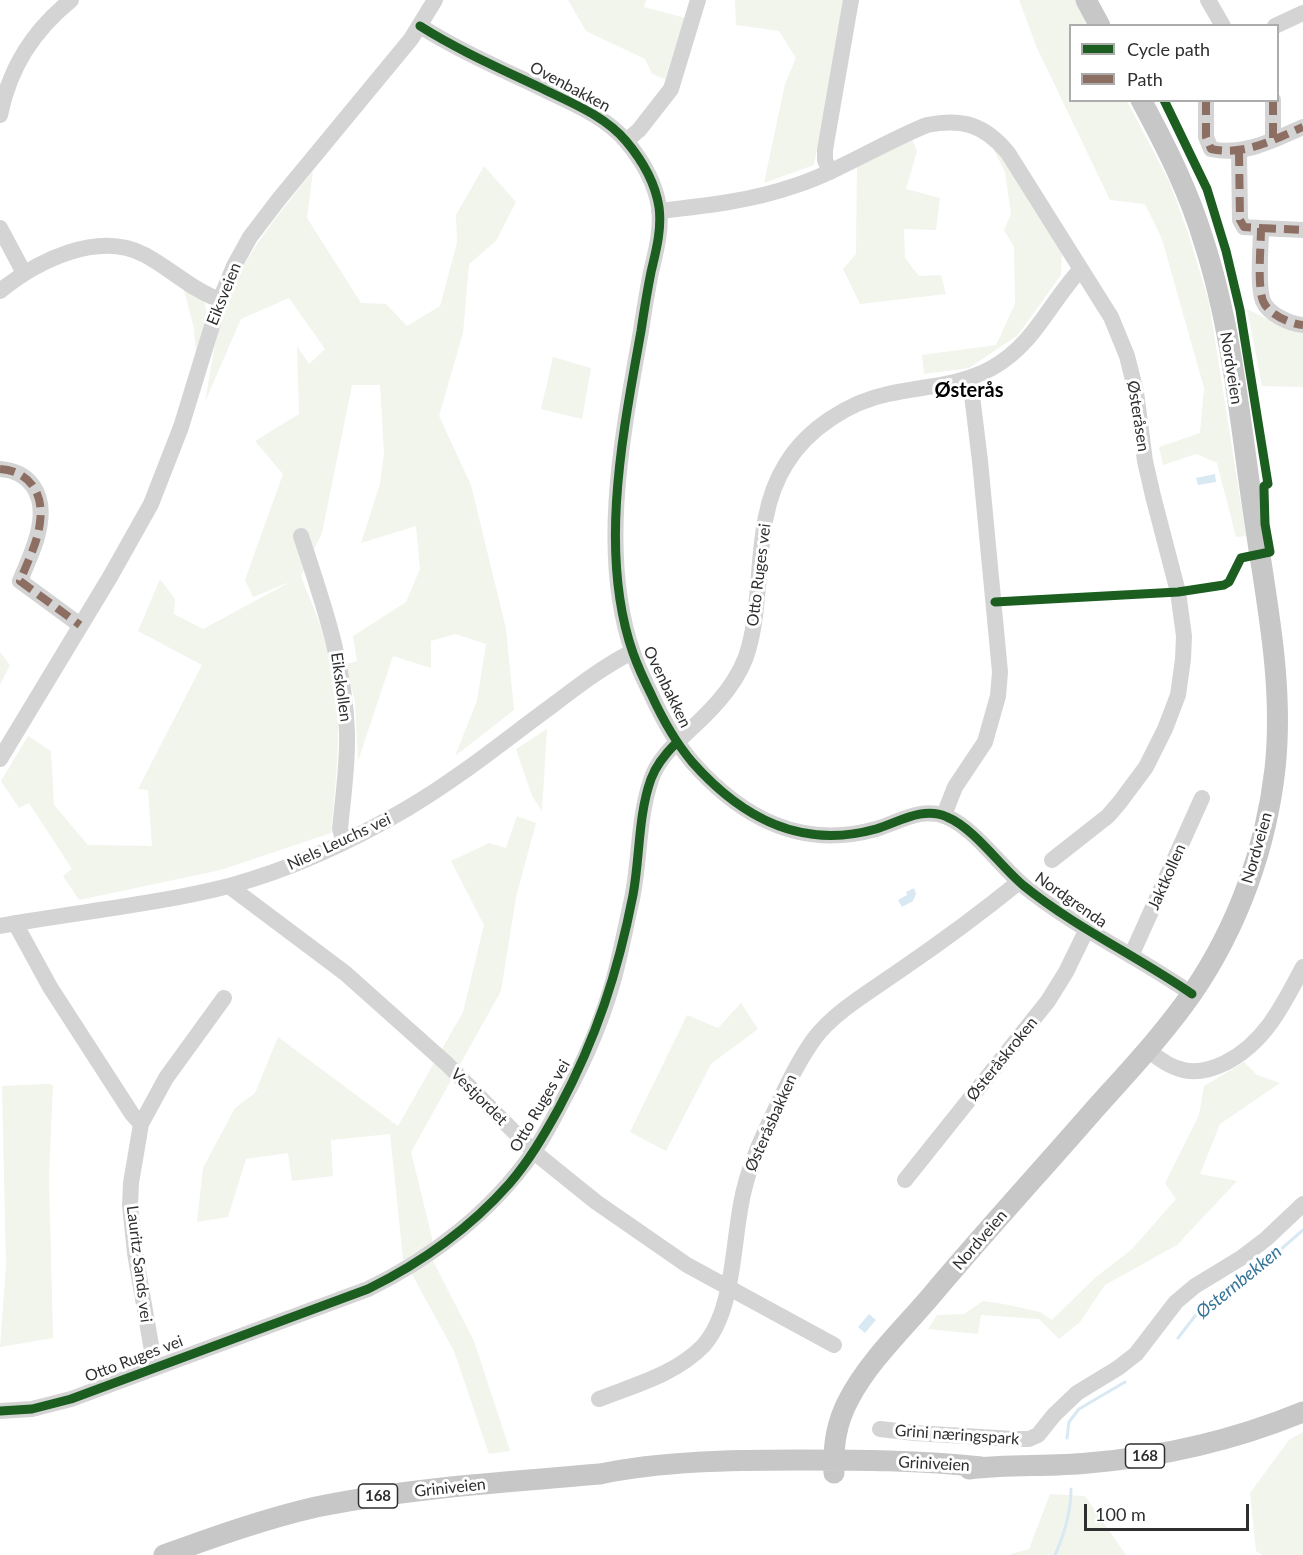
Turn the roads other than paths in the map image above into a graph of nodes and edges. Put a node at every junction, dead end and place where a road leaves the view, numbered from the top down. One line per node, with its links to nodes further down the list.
1 (71, 0): 15 (street)
2 (435, 0): 11 (street, Eiksveien)
3 (698, 0): 18 (street)
4 (851, 0): 20 (street)
5 (1086, 0): 8 (main road)
6 (1208, 0): 9 (street)
7 (1303, 13): 10 (street)
8 (1099, 24)
9 (1222, 24)
10 (1279, 24)
11 (420, 26): 18 (street, Ovenbakken); 28 (street, Eiksveien)
12 (1142, 102): 47 (main road, Nordveien)
13 (1206, 102): 19 (street)
14 (1273, 102): 17 (street)
15 (0, 115)
16 (1303, 127): 17 (street)
17 (1273, 140): 19 (street)
18 (626, 141): 21 (street, Ovenbakken)
19 (1239, 151): 23 (street)
20 (830, 172): 21 (street, Østeråsen); 25 (street, Østeråsen)
21 (659, 211): 34 (street, Ovenbakken)
22 (0, 228): 26 (street)
23 (1261, 228): 24 (street); 29 (street)
24 (1303, 230)
25 (1081, 269): 30 (street, Otto Ruges vei); 40 (street, Østeråsen)
26 (24, 273): 27 (street); 28 (street)
27 (0, 291)
28 (220, 300): 33 (street, Eiksveien)
29 (1303, 325)
30 (970, 379): 35 (street, Otto Ruges vei); 38 (street)
31 (0, 469): 33 (street)
32 (301, 536): 39 (street, Eikskollen)
33 (80, 625): 36 (street, Eiksveien)
34 (632, 652): 35 (street, Ovenbakken); 39 (street, Niels Leuchs vei)
35 (677, 741): 38 (street, Ovenbakken); 51 (street, Otto Ruges vei)
36 (0, 759)
37 (1202, 798): 45 (street, Jaktkollen)
38 (944, 815): 41 (street, Nordgrenda)
39 (344, 842): 42 (street, Niels Leuchs vei)
40 (1052, 860)
41 (1019, 882): 44 (street, Nordgrenda); 54 (street, Østeråsbakken)
42 (229, 886): 43 (street, Niels Leuchs vei); 51 (street, Vestjordet)
43 (8, 925): 50 (street)
44 (1086, 931): 45 (street, Nordgrenda); 52 (street, Østeråskroken)
45 (1131, 956): 47 (street, Nordgrenda)
46 (1303, 967): 49 (street)
47 (1192, 994): 49 (main road, Nordveien)
48 (224, 998): 50 (street, Lauritz Sands vei)
49 (1148, 1050): 61 (main road, Nordveien)
50 (141, 1124): 56 (street, Lauritz Sands vei)
51 (534, 1152): 54 (street, Vestjordet); 56 (street, Otto Ruges vei)
52 (905, 1180)
53 (1303, 1204): 60 (street, Grini næringspark)
54 (728, 1289): 55 (street, Vestjordet); 57 (street, Østeråsbakken)
55 (834, 1344)
56 (155, 1368): 58 (street, Otto Ruges vei)
57 (599, 1399)
58 (0, 1412)
59 (1303, 1412): 61 (main road, Griniveien / 168)
60 (880, 1429)
61 (833, 1467): 62 (main road, Griniveien / 168)
62 (164, 1555)

